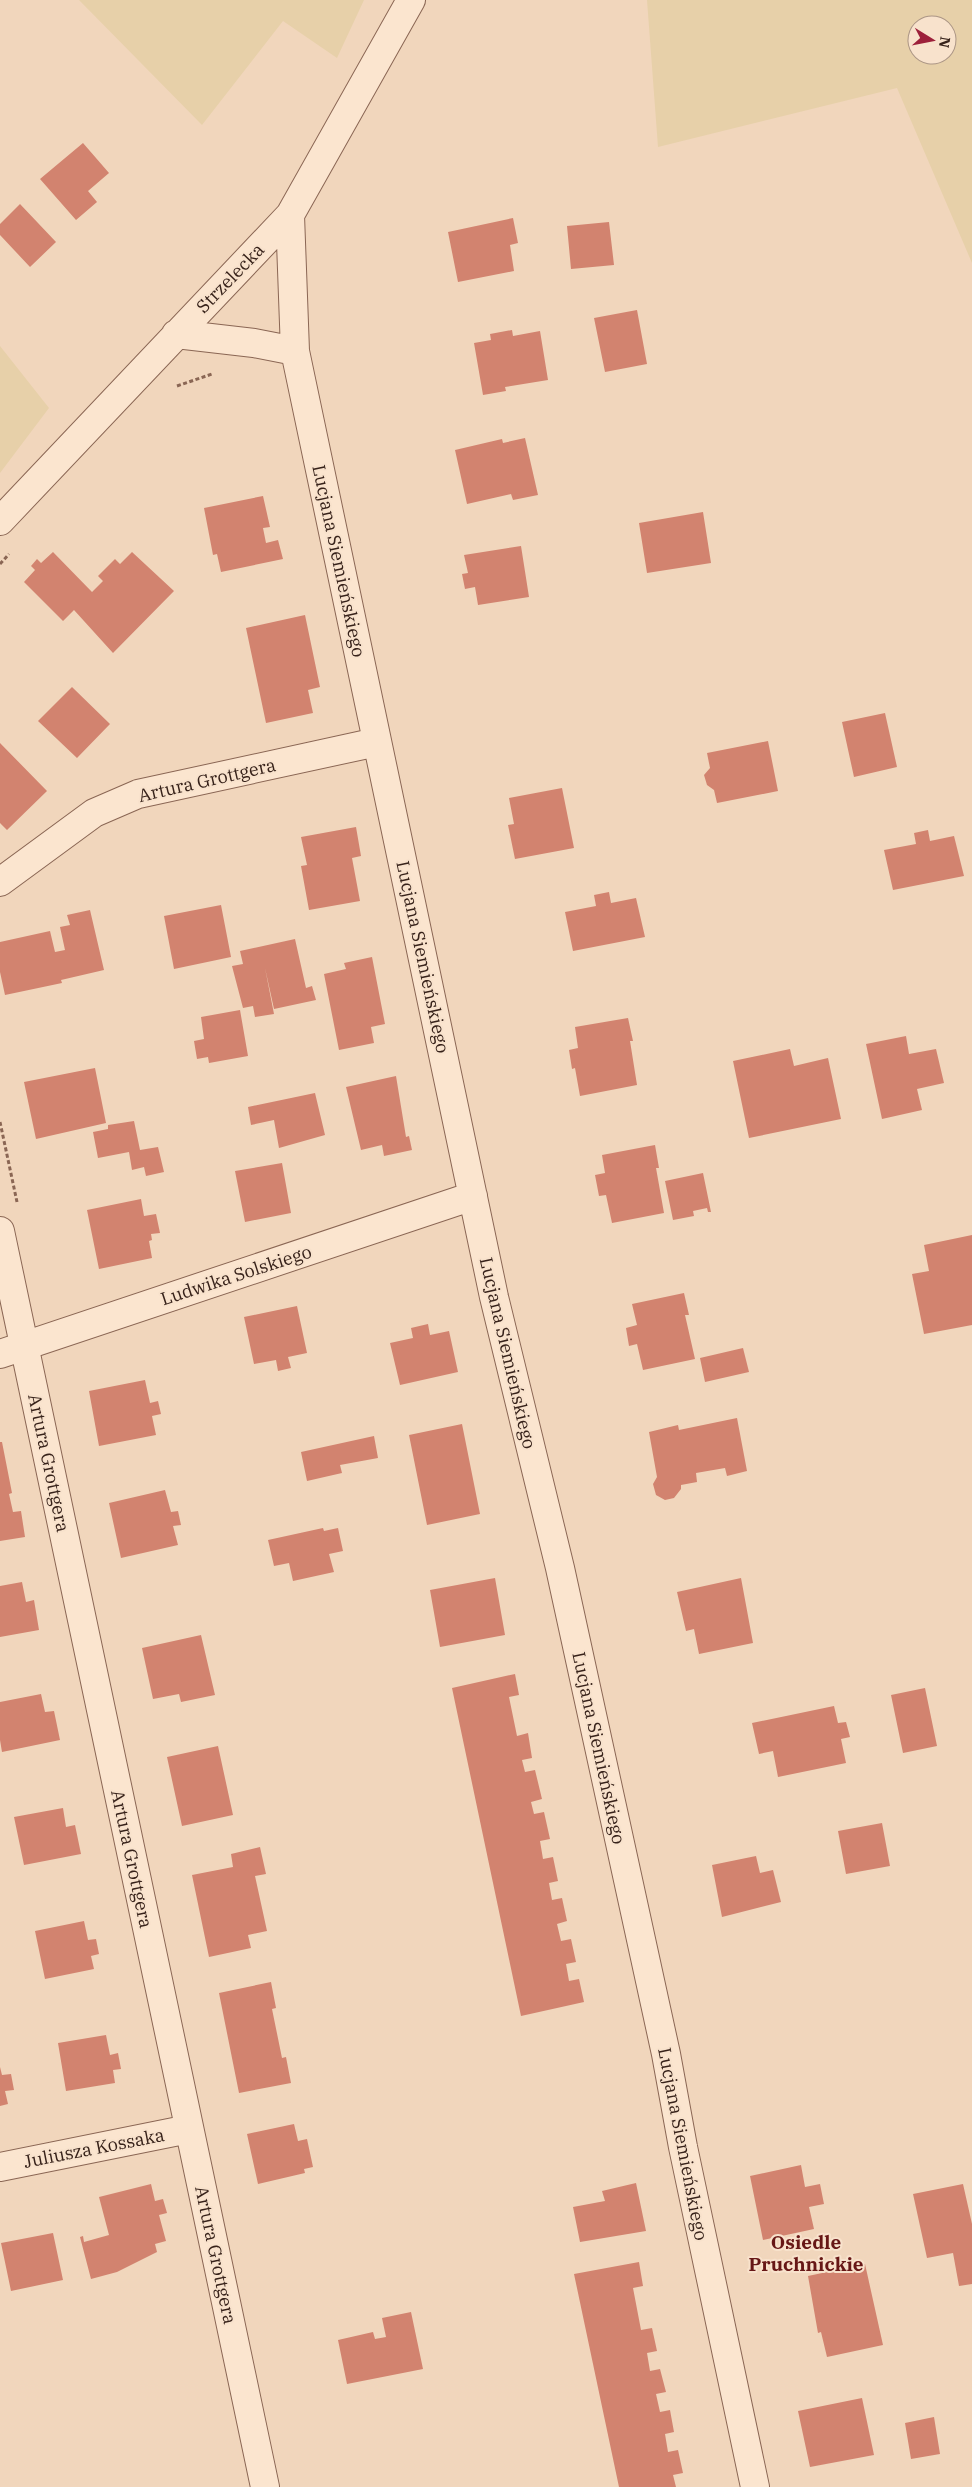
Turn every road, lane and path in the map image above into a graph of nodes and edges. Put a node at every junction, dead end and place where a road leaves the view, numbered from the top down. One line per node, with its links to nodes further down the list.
1 (411, 0): 2 (street, Strzelecka)
2 (290, 215): 3 (street, Strzelecka); 4 (street, Lucjana Siemieńskiego)
3 (176, 334): 4 (street); 7 (street, Strzelecka)
4 (295, 351): 10 (street, Lucjana Siemieńskiego)
5 (220, 372): 6 (path)
6 (175, 387)
7 (3, 512)
8 (14, 549): 9 (path)
9 (0, 564)
10 (377, 742): 11 (street, Artura Grottgera); 13 (street, Lucjana Siemieńskiego)
11 (0, 882)
12 (0, 1122): 14 (path)
13 (473, 1196): 16 (street, Ludwika Solskiego); 20 (street, Lucjana Siemieńskiego)
14 (18, 1206)
15 (0, 1231): 16 (street, Artura Grottgera)
16 (12, 1350): 17 (street, Artura Grottgera)
17 (189, 2129): 18 (street, Juliusza Kossaka); 19 (street, Artura Grottgera)
18 (0, 2167)
19 (265, 2487)
20 (755, 2487)

